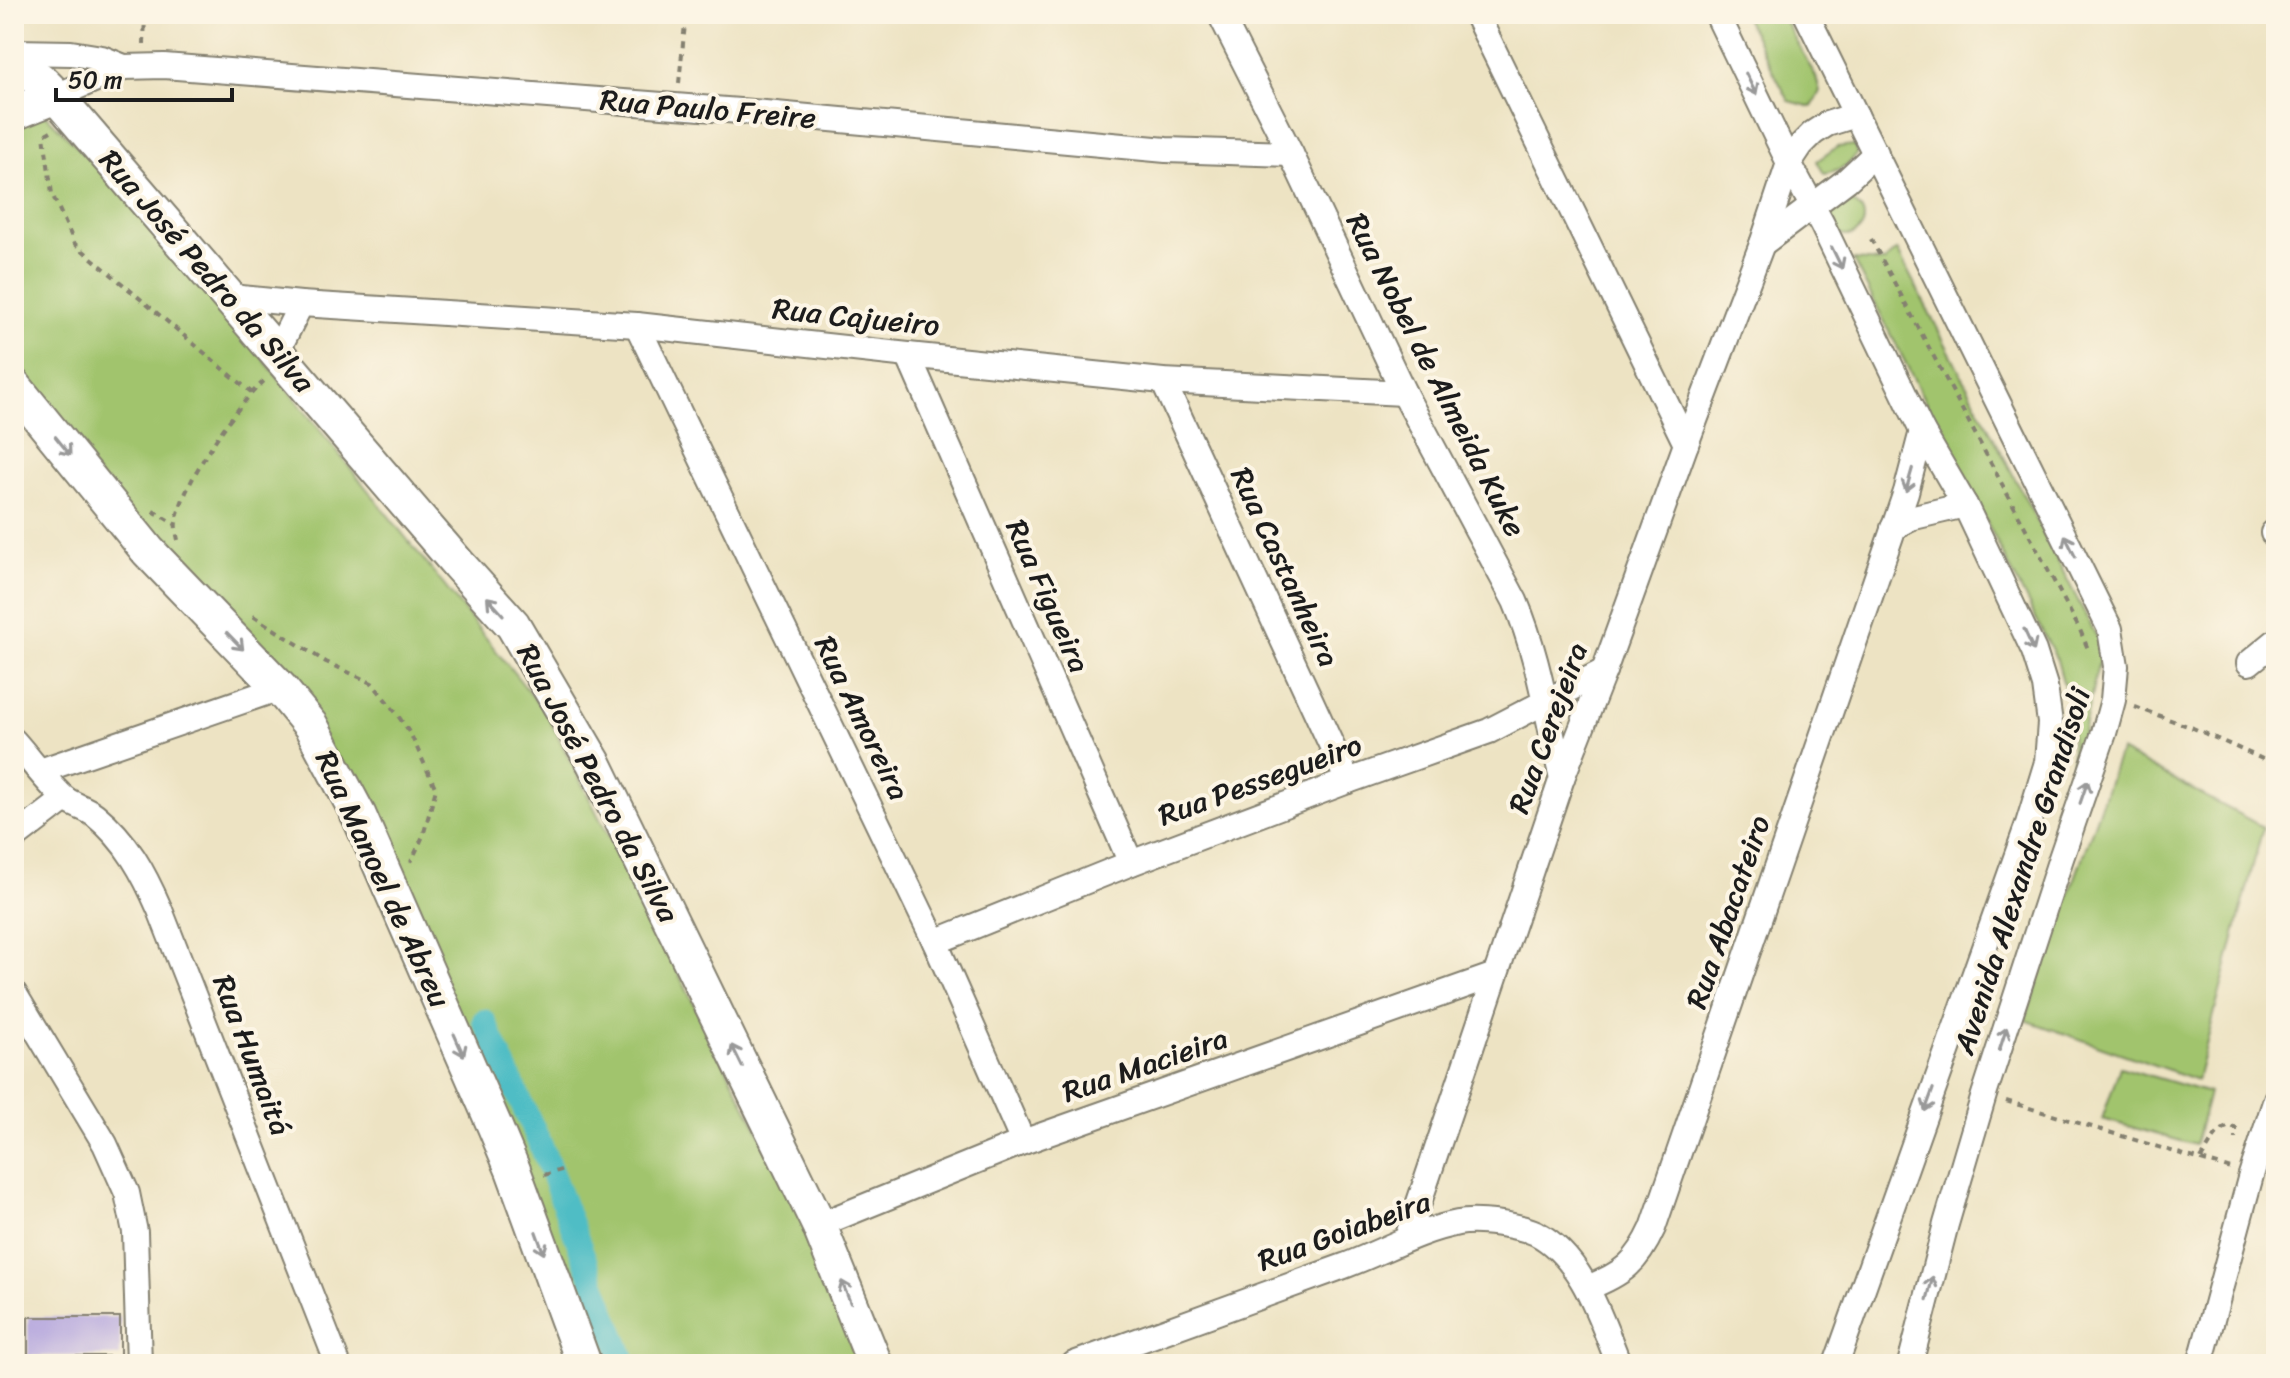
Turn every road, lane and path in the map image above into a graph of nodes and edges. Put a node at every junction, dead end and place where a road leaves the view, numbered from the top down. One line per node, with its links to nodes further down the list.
1 (145, 14): 9 (path)
2 (686, 14): 11 (path)
3 (1220, 14): 15 (street, Rua Nobel de Almeida Kuke)
4 (1476, 14): 30 (street)
5 (1717, 14): 16 (street, Avenida Alexandre Grandisoli, one-way to 16)
6 (1806, 14): 13 (street, Avenida Alexandre Grandisoli)
7 (14, 52): 9 (street, Rua Paulo Freire)
8 (14, 63): 10 (main road, Rua José Pedro da Silva)
9 (134, 67): 10 (street, Rua Paulo Freire); 11 (street, Rua Paulo Freire)
10 (65, 106): 12 (main road, Rua Paulo Freire); 20 (main road, Rua José Pedro da Silva); 27 (path)
11 (677, 106): 15 (street, Rua Paulo Freire)
12 (14, 113)
13 (1856, 115): 14 (street, Avenida Alexandre Grandisoli); 16 (street)
14 (1876, 153): 17 (street); 40 (street, Avenida Alexandre Grandisoli, one-way to 14)
15 (1291, 154): 28 (street, Rua Nobel de Almeida Kuke)
16 (1789, 163): 17 (street, Avenida Alexandre Grandisoli); 19 (street, Rua Cerejeira)
17 (1811, 206): 19 (street); 29 (street, Avenida Alexandre Grandisoli, one-way to 29)
18 (1871, 239): 36 (path)
19 (1762, 244): 30 (street, Rua Cerejeira)
20 (231, 297): 21 (street, Rua Cajueiro); 24 (main road, Rua José Pedro da Silva)
21 (301, 304): 22 (street, Rua Cajueiro); 24 (street)
22 (637, 325): 23 (street, Rua Cajueiro); 51 (street, Rua Amoreira)
23 (908, 355): 25 (street, Rua Cajueiro); 49 (street, Rua Figueira)
24 (281, 357): 27 (path); 62 (main road, Rua José Pedro da Silva, one-way to 24)
25 (1163, 381): 28 (street, Rua Cajueiro); 46 (street, Rua Castanheira)
26 (14, 386): 39 (main road, Rua Manoel de Abreu, one-way to 39)
27 (251, 392): 33 (path)
28 (1404, 393): 41 (street, Rua Nobel de Almeida Kuke)
29 (1922, 431): 31 (street, Avenida Alexandre Grandisoli); 32 (street, Rua Abacateiro, one-way to 32)
30 (1686, 444): 38 (street, Rua Cerejeira)
31 (1965, 505): 32 (street); 71 (street, Avenida Alexandre Grandisoli, one-way to 71)
32 (1893, 528): 64 (street, Rua Abacateiro)
33 (179, 547)
34 (246, 612): 50 (path)
35 (2276, 641): 37 (street)
36 (2091, 657)
37 (2249, 663)
38 (1604, 671): 41 (street, Rua Pessegueiro); 45 (street, Rua Cerejeira)
39 (280, 688): 44 (street); 50 (main road, Rua Manoel de Abreu)
40 (2113, 700): 43 (path); 55 (street, Avenida Alexandre Grandisoli, one-way to 40)
41 (1543, 702): 45 (street, Rua Nobel de Almeida Kuke); 46 (street, Rua Pessegueiro)
42 (14, 741): 44 (street, Rua Humaitá)
43 (2276, 765)
44 (40, 771): 47 (street, Rua Humaitá)
45 (1562, 778): 52 (street, Rua Cerejeira)
46 (1348, 781): 49 (street, Rua Pessegueiro)
47 (65, 799): 48 (street); 66 (street, Rua Humaitá)
48 (16, 836)
49 (1131, 863): 51 (street, Rua Pessegueiro)
50 (394, 897): 67 (main road, Rua Manoel de Abreu, one-way to 67)
51 (935, 942): 57 (street, Rua Amoreira)
52 (1495, 975): 57 (street, Rua Macieira); 63 (street, Rua Cerejeira)
53 (14, 993): 65 (street)
54 (2276, 1033): 56 (path)
55 (1984, 1095): 60 (path); 72 (street, Avenida Alexandre Grandisoli, one-way to 55)
56 (2272, 1119): 61 (street)
57 (1023, 1142): 62 (street, Rua Macieira)
58 (2234, 1147): 60 (path)
59 (2233, 1158): 61 (path)
60 (2200, 1160): 61 (path)
61 (2241, 1172): 73 (street)
62 (819, 1225): 68 (main road, Rua José Pedro da Silva, one-way to 62)
63 (1407, 1238): 64 (street, Rua Goiabeira); 69 (street, Rua Goiabeira)
64 (1587, 1288): 70 (street, Rua Goiabeira)
65 (139, 1364)
66 (338, 1364)
67 (584, 1364)
68 (875, 1364)
69 (1074, 1364)
70 (1619, 1364)
71 (1836, 1364)
72 (1910, 1364)
73 (2200, 1364)

